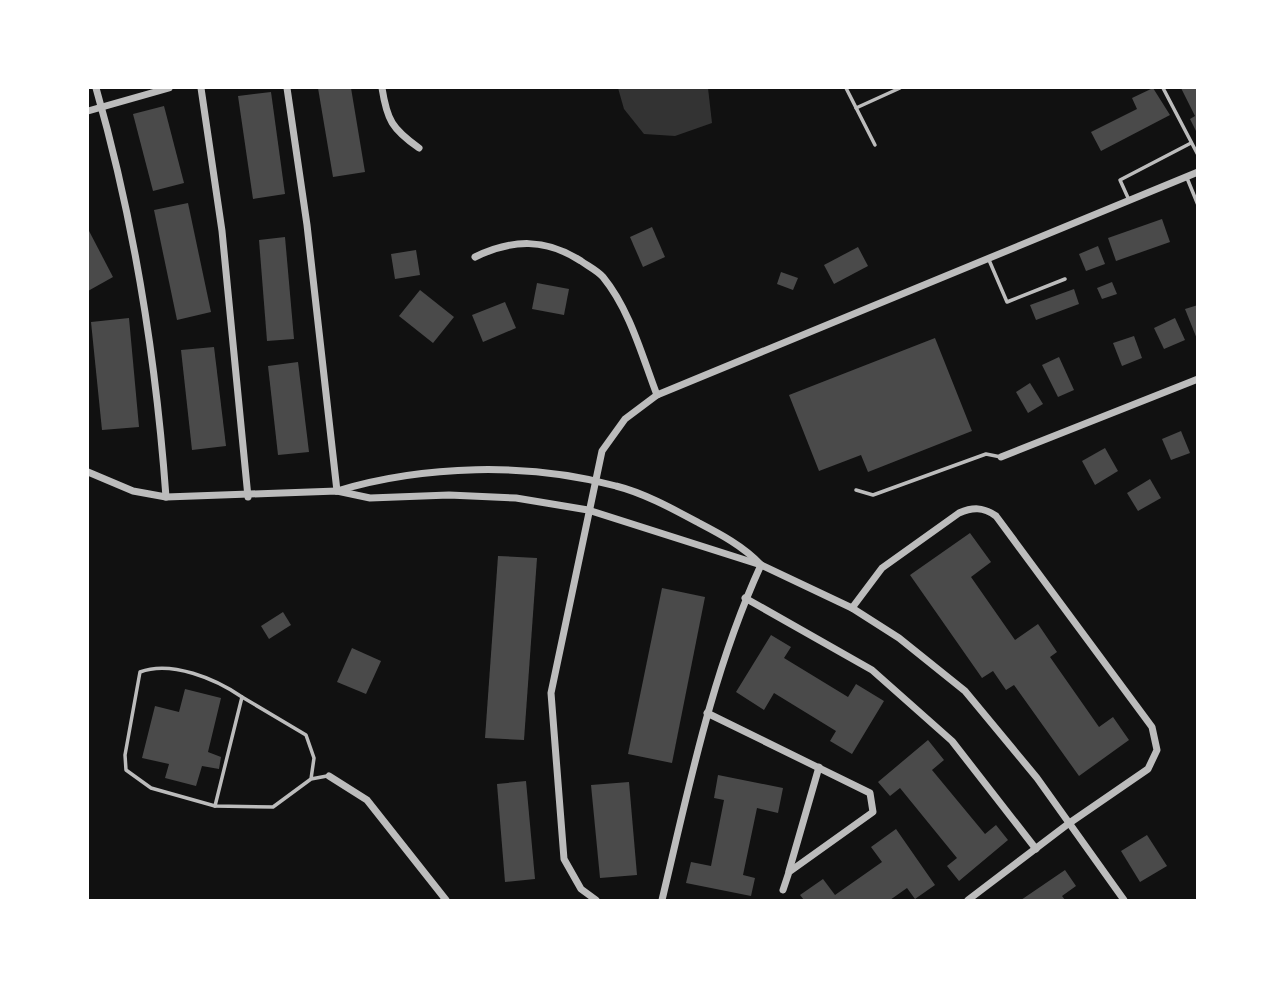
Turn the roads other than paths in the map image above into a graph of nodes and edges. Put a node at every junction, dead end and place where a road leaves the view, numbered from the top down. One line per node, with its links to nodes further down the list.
1 (96, 88): 9 (street)
2 (169, 88): 9 (street)
3 (201, 88): 31 (street)
4 (287, 88): 29 (street)
5 (382, 88): 14 (street)
6 (846, 88): 10 (lane)
7 (900, 88): 10 (lane)
8 (1163, 88): 12 (lane)
9 (101, 105): 11 (street); 30 (street)
10 (856, 108): 13 (lane)
11 (88, 111)
12 (1191, 143): 15 (lane); 18 (lane)
13 (875, 145)
14 (419, 148)
15 (1198, 155)
16 (1198, 172): 17 (street)
17 (1186, 176): 18 (street); 19 (lane)
18 (1129, 200): 21 (street)
19 (1198, 205)
20 (475, 257): 24 (street)
21 (988, 258): 22 (lane); 24 (street)
22 (1065, 278)
23 (1198, 379): 25 (street)
24 (657, 395): 27 (street)
25 (1001, 457): 28 (lane)
26 (88, 472): 30 (street)
27 (594, 482): 29 (street); 32 (street); 33 (street)
28 (856, 490)
29 (337, 491): 31 (street); 32 (street)
30 (166, 497): 31 (street)
31 (248, 497)
32 (588, 510): 33 (street); 48 (street)
33 (761, 565): 34 (street); 35 (street)
34 (745, 598): 37 (street); 43 (street)
35 (852, 608): 42 (street); 42 (street)
36 (242, 697): 40 (lane); 41 (lane); 41 (lane)
37 (707, 713): 38 (street); 49 (street)
38 (819, 767): 44 (street); 44 (street)
39 (329, 776): 40 (lane); 47 (street)
40 (311, 779): 41 (lane)
41 (215, 806)
42 (1068, 824): 43 (street); 50 (street)
43 (1036, 849): 46 (street)
44 (789, 872): 45 (street)
45 (783, 890)
46 (969, 900)
47 (446, 901)
48 (596, 901)
49 (662, 901)
50 (1124, 901)

